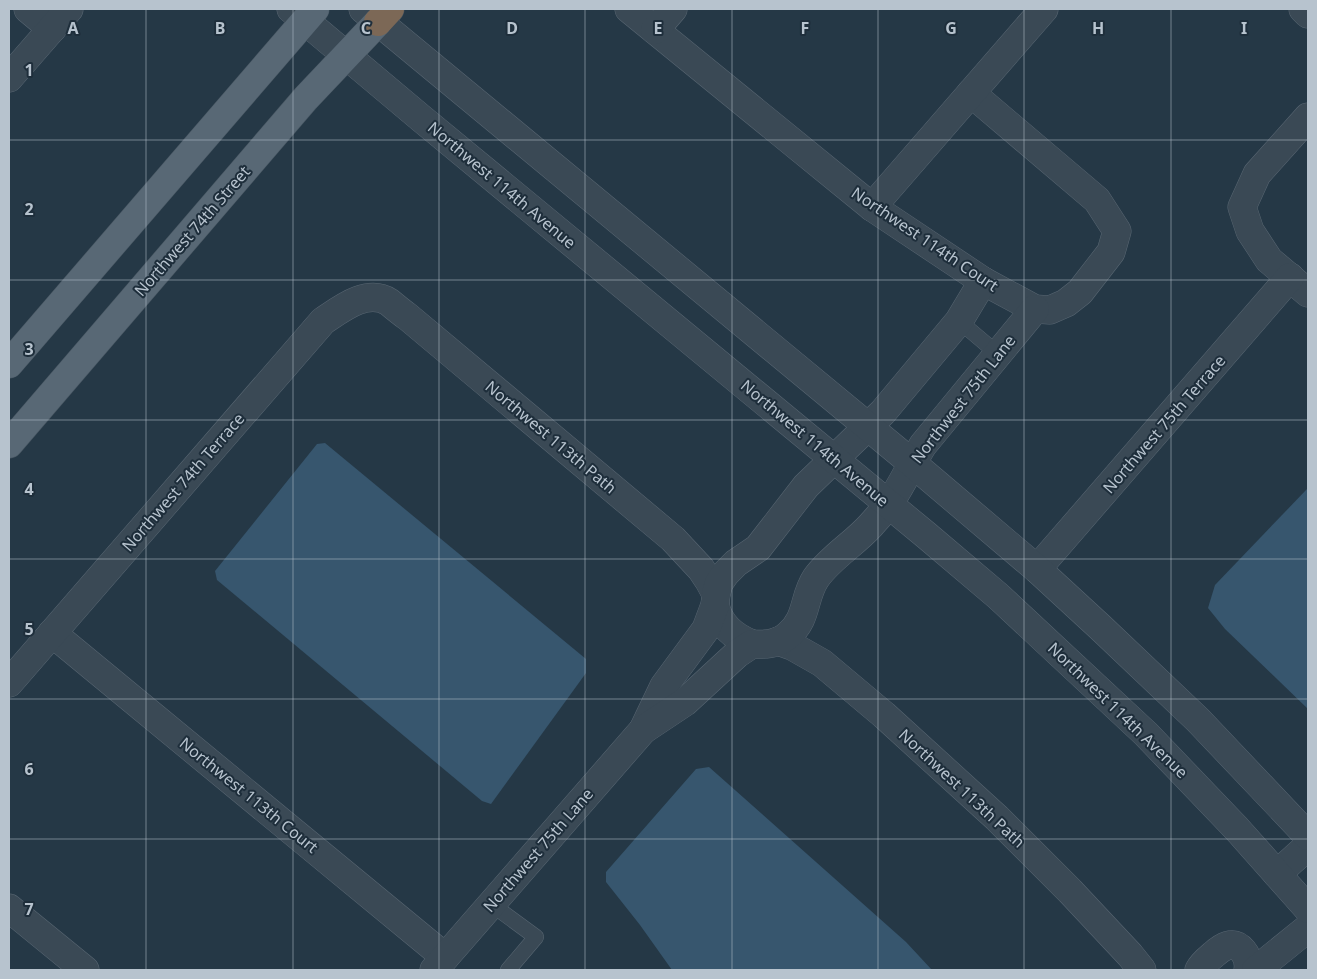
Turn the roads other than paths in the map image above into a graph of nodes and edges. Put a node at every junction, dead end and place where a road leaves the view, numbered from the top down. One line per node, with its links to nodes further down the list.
1 (28, 9): 10 (street)
2 (69, 9): 10 (street)
3 (630, 9): 11 (street, Northwest 114th Court)
4 (673, 9): 11 (street)
5 (1044, 9): 14 (street)
6 (1303, 9): 9 (street)
7 (304, 13): 12 (street, Northwest 114th Avenue); 23 (main road)
8 (377, 13): 12 (main road, Northwest 74th Street); 24 (street)
9 (1308, 14)
10 (52, 29): 13 (street)
11 (655, 30): 16 (street, Northwest 114th Court)
12 (347, 56): 25 (main road, Northwest 74th Street); 26 (street, Northwest 114th Avenue)
13 (9, 78)
14 (971, 93): 16 (street); 20 (street)
15 (1308, 116): 18 (street)
16 (872, 207): 17 (street, Northwest 114th Court)
17 (983, 281): 20 (street, Northwest 114th Court); 21 (street, Northwest 75th Lane)
18 (1299, 285): 29 (street, Northwest 75th Terrace)
19 (370, 297): 30 (street, Northwest 113th Path); 31 (street, Northwest 74th Terrace)
20 (1035, 308): 22 (street, Northwest 75th Lane)
21 (959, 321): 22 (lane); 24 (street, Northwest 75th Lane)
22 (998, 354): 27 (street, Northwest 75th Lane)
23 (9, 364)
24 (868, 427): 26 (street, Northwest 75th Lane); 27 (street)
25 (9, 444)
26 (834, 458): 28 (street, Northwest 114th Avenue); 30 (street, Northwest 75th Lane)
27 (912, 463): 28 (street, Northwest 75th Lane); 29 (street)
28 (889, 504): 32 (street, Northwest 75th Lane); 37 (street, Northwest 114th Avenue)
29 (1037, 570): 35 (street)
30 (715, 599): 32 (street, Northwest 113th Path); 34 (street, Northwest 75th Lane)
31 (52, 633): 33 (street, Northwest 74th Terrace); 43 (street, Northwest 113th Court)
32 (765, 642): 34 (street, Northwest 75th Lane); 42 (street, Northwest 113th Path)
33 (9, 684)
34 (643, 730): 38 (street, Northwest 75th Lane)
35 (1308, 836)
36 (1308, 846): 37 (street)
37 (1277, 874): 40 (street, Northwest 114th Avenue)
38 (491, 904): 43 (street, Northwest 75th Lane); 45 (lane)
39 (9, 908): 44 (street)
40 (1308, 909)
41 (1308, 928): 48 (street)
42 (1136, 962)
43 (439, 964)
44 (85, 970)
45 (508, 970)
46 (1199, 970): 47 (street)
47 (1248, 970)
48 (1256, 970)

